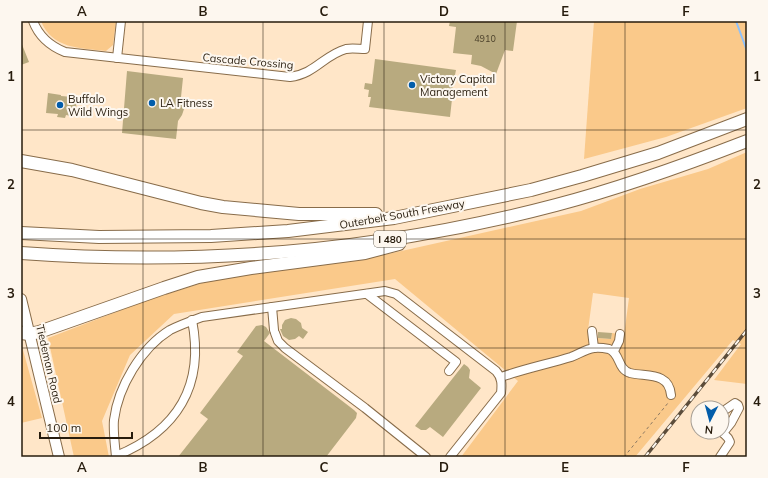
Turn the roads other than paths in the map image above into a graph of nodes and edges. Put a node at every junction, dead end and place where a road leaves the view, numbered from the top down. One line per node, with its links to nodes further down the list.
1 (33, 21): 4 (lane, Cascade Crossing)
2 (121, 21): 4 (lane)
3 (368, 21): 4 (lane, Cascade Crossing)
4 (117, 58)
5 (747, 119): 8 (highway, Outerbelt South Freeway / I 480)
6 (747, 141): 10 (highway, Outerbelt South Freeway / I 480)
7 (21, 161): 8 (highway)
8 (394, 218): 9 (highway, Outerbelt South Freeway / I 480)
9 (21, 233)
10 (430, 233): 11 (highway, Outerbelt South Freeway / I 480); 17 (highway)
11 (21, 253)
12 (367, 294): 14 (lane); 21 (lane); 22 (lane)
13 (21, 299): 17 (main road, Tiedeman Road)
14 (272, 307): 15 (lane); 29 (lane)
15 (192, 320): 28 (lane); 28 (lane)
16 (592, 331): 19 (lane)
17 (25, 333): 27 (main road, Tiedeman Road)
18 (620, 334): 20 (lane)
19 (594, 348): 20 (lane); 22 (lane)
20 (614, 351): 23 (lane)
21 (449, 371)
22 (501, 378): 30 (lane)
23 (671, 394)
24 (730, 406): 25 (lane)
25 (730, 424)
26 (728, 440): 31 (lane)
27 (59, 457)
28 (116, 457)
29 (426, 457)
30 (450, 457)
31 (720, 457)

